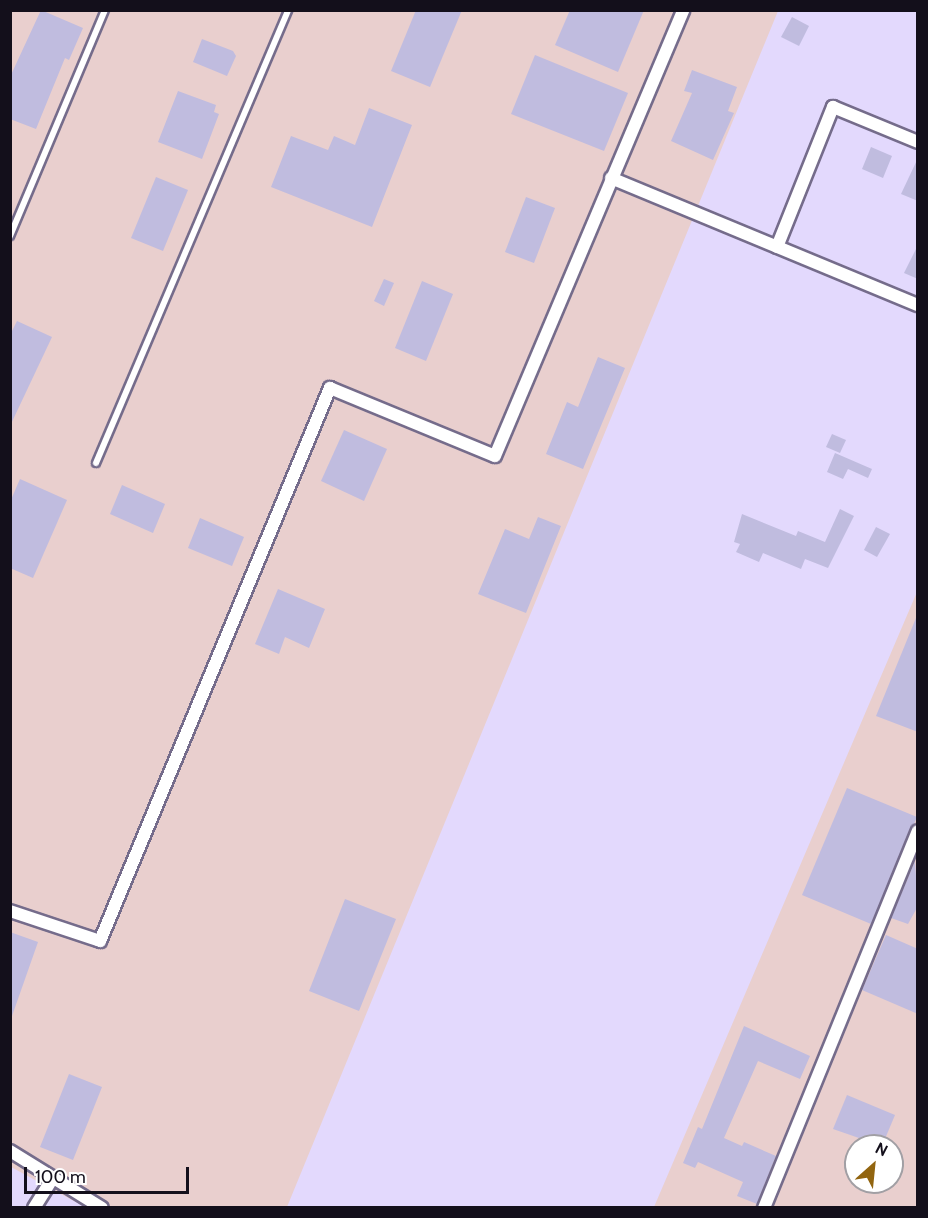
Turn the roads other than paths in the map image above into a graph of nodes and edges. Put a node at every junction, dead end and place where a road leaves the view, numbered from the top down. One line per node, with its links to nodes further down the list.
1 (105, 10): 6 (lane)
2 (288, 10): 9 (lane)
3 (682, 10): 5 (street)
4 (918, 142): 7 (street)
5 (610, 178): 7 (street); 11 (street)
6 (10, 236)
7 (777, 247): 8 (street)
8 (918, 305)
9 (96, 463)
10 (918, 831): 16 (street)
11 (10, 911)
12 (10, 1151): 13 (street)
13 (53, 1177): 14 (street); 15 (street)
14 (34, 1208)
15 (102, 1208)
16 (764, 1208)

